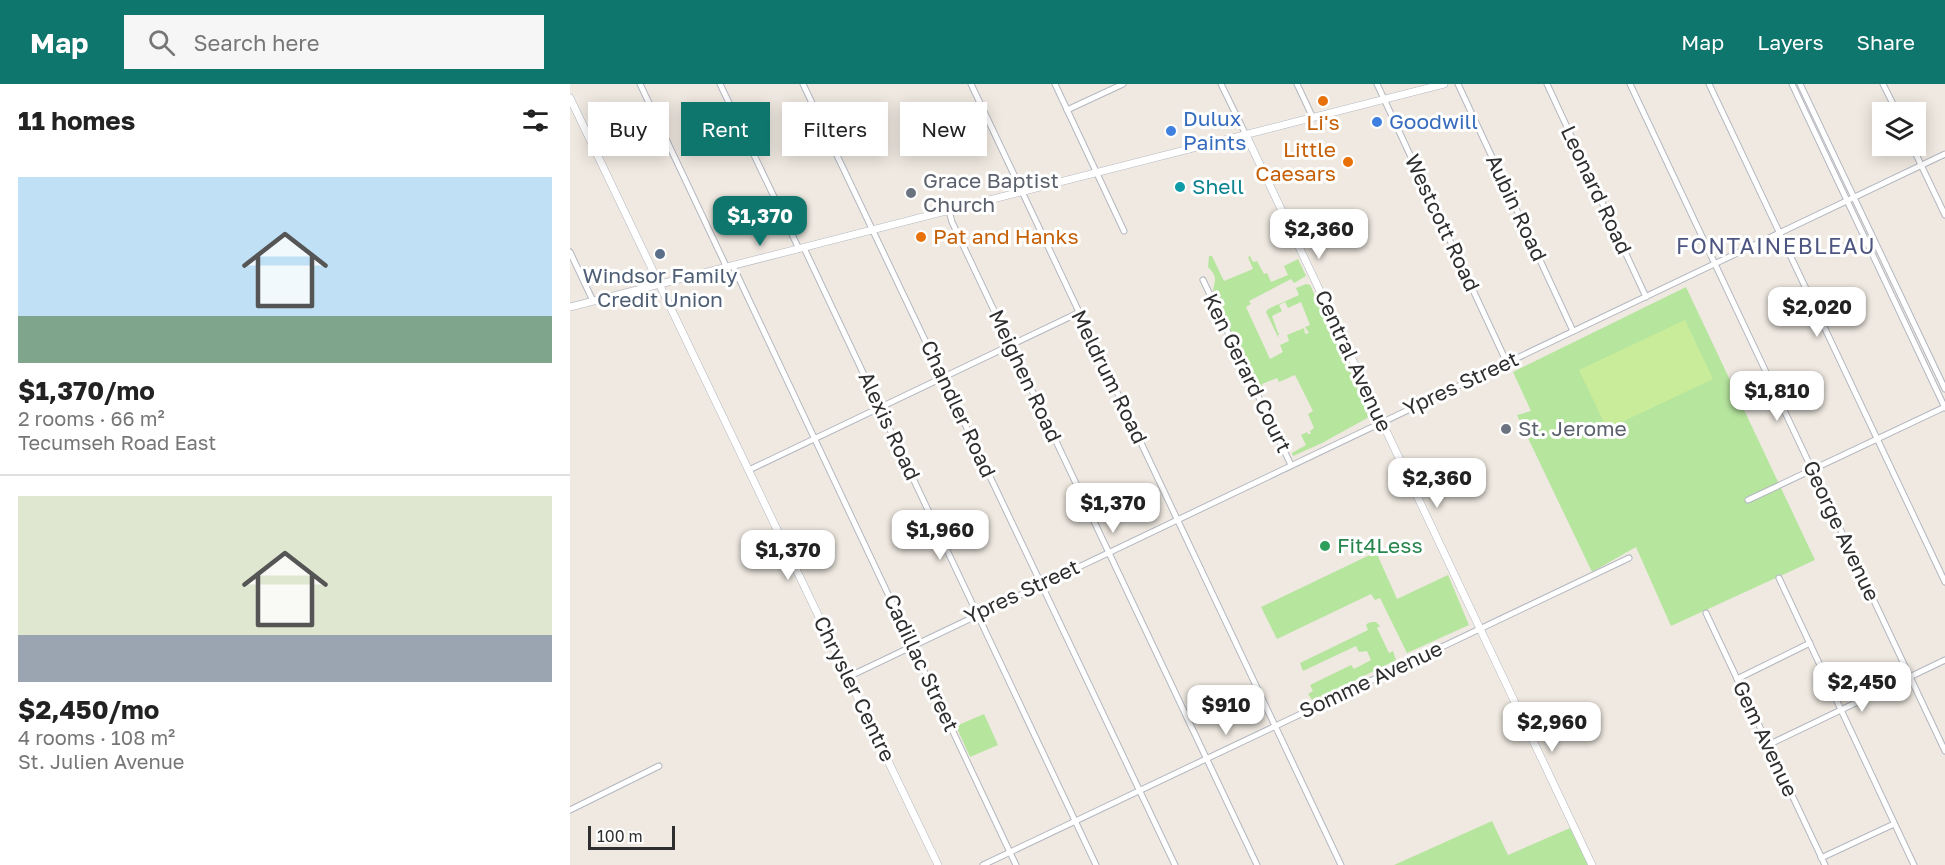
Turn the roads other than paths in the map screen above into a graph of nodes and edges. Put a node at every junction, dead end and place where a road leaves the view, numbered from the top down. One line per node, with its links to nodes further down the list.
1 (640, 84): 39 (street, Cadillac Street)
2 (720, 84): 36 (street, Alexis Road)
3 (804, 84): 33 (street, Chandler Road)
4 (971, 84): 28 (street, Meldrum Road)
5 (1055, 84): 21 (street)
6 (1123, 84): 21 (street)
7 (1221, 84): 23 (street, Central Avenue)
8 (1297, 84): 22 (street)
9 (1377, 84): 19 (street, Westcott Road)
10 (1444, 84): 19 (street)
11 (1458, 84): 46 (street, Aubin Road)
12 (1546, 84): 42 (street, Leonard Road)
13 (1630, 84): 38 (street, George Avenue)
14 (1709, 84): 35 (street)
15 (1792, 84): 30 (street)
16 (1800, 84): 29 (street)
17 (1883, 84): 20 (street)
18 (570, 98): 41 (street, Chrysler Centre)
19 (1384, 99): 22 (street); 48 (street, Westcott Road)
20 (1892, 102)
21 (1067, 110): 27 (street)
22 (1313, 118): 23 (street)
23 (1246, 135): 27 (street); 53 (street, Central Avenue)
24 (1945, 154): 26 (street, Ypres Street)
25 (1917, 156): 26 (street)
26 (1922, 165): 29 (street, Ypres Street); 32 (street)
27 (1098, 173): 28 (street); 34 (street)
28 (1022, 193): 31 (street); 45 (street, Meldrum Road)
29 (1854, 197): 30 (street, Ypres Street); 50 (street)
30 (1847, 201): 35 (street, Ypres Street); 52 (street)
31 (949, 211): 33 (street); 47 (street, Meighen Road)
32 (1945, 215)
33 (874, 231): 36 (street); 49 (street, Chandler Road)
34 (1124, 231)
35 (1779, 232): 38 (street, Ypres Street); 55 (street)
36 (801, 249): 39 (street); 51 (street, Alexis Road)
37 (570, 252): 43 (street)
38 (1715, 263): 42 (street, Ypres Street); 58 (street, George Avenue)
39 (730, 267): 41 (street); 54 (street, Cadillac Street)
40 (1203, 280): 56 (street, Ken Gerard Court)
41 (661, 285): 43 (street); 57 (street, Chrysler Centre)
42 (1646, 297): 46 (street, Ypres Street)
43 (593, 301): 44 (street)
44 (570, 308)
45 (1078, 313): 47 (street); 60 (street, Meldrum Road)
46 (1573, 331): 48 (street, Ypres Street)
47 (1010, 345): 49 (street); 61 (street, Meighen Road)
48 (1507, 363): 53 (street, Ypres Street)
49 (943, 377): 51 (street); 65 (street, Chandler Road)
50 (1945, 389)
51 (880, 407): 54 (street); 67 (street, Alexis Road)
52 (1945, 407): 55 (street)
53 (1382, 422): 56 (street, Ypres Street); 68 (street, Central Avenue)
54 (814, 438): 57 (street); 70 (street, Cadillac Street)
55 (1877, 438): 58 (street); 64 (street)
56 (1291, 465): 60 (street, Ypres Street)
57 (749, 470): 73 (street, Chrysler Centre)
58 (1813, 471): 59 (street); 72 (street, George Avenue)
59 (1748, 501)
60 (1177, 519): 61 (street, Ypres Street); 76 (street, Meldrum Road)
61 (1109, 552): 65 (street, Ypres Street); 79 (street, Meighen Road)
62 (1629, 558): 68 (street, Somme Avenue)
63 (1779, 578): 69 (street)
64 (1945, 582)
65 (1041, 584): 67 (street, Ypres Street); 81 (street, Chandler Road)
66 (1706, 613): 74 (street, Gem Avenue)
67 (978, 614): 70 (street, Ypres Street); 83 (street, Alexis Road)
68 (1480, 629): 76 (street, Somme Avenue); 94 (street, Central Avenue)
69 (1810, 643): 74 (street); 75 (street)
70 (912, 645): 73 (street, Ypres Street); 85 (street, Cadillac Street)
71 (1945, 660): 72 (street)
72 (1910, 676): 75 (street); 78 (street, George Avenue)
73 (848, 677): 87 (street, Chrysler Centre)
74 (1737, 679): 77 (street, Gem Avenue)
75 (1841, 710): 77 (street); 84 (street)
76 (1275, 725): 79 (street, Somme Avenue); 93 (street, Meldrum Road)
77 (1768, 745): 86 (street, Gem Avenue)
78 (1945, 751)
79 (1207, 759): 81 (street, Somme Avenue); 92 (street, Meighen Road)
80 (660, 766): 82 (street)
81 (1140, 790): 83 (street, Somme Avenue); 91 (street, Chandler Road)
82 (570, 810)
83 (1076, 821): 85 (street, Somme Avenue); 90 (street, Alexis Road)
84 (1894, 824): 86 (street); 96 (street)
85 (1010, 852): 88 (street, Somme Avenue); 89 (street, Cadillac Street)
86 (1821, 858): 95 (street, Gem Avenue)
87 (938, 865)
88 (982, 865)
89 (1016, 865)
90 (1096, 865)
91 (1175, 865)
92 (1257, 865)
93 (1341, 865)
94 (1592, 865)
95 (1825, 865)
96 (1914, 865)

